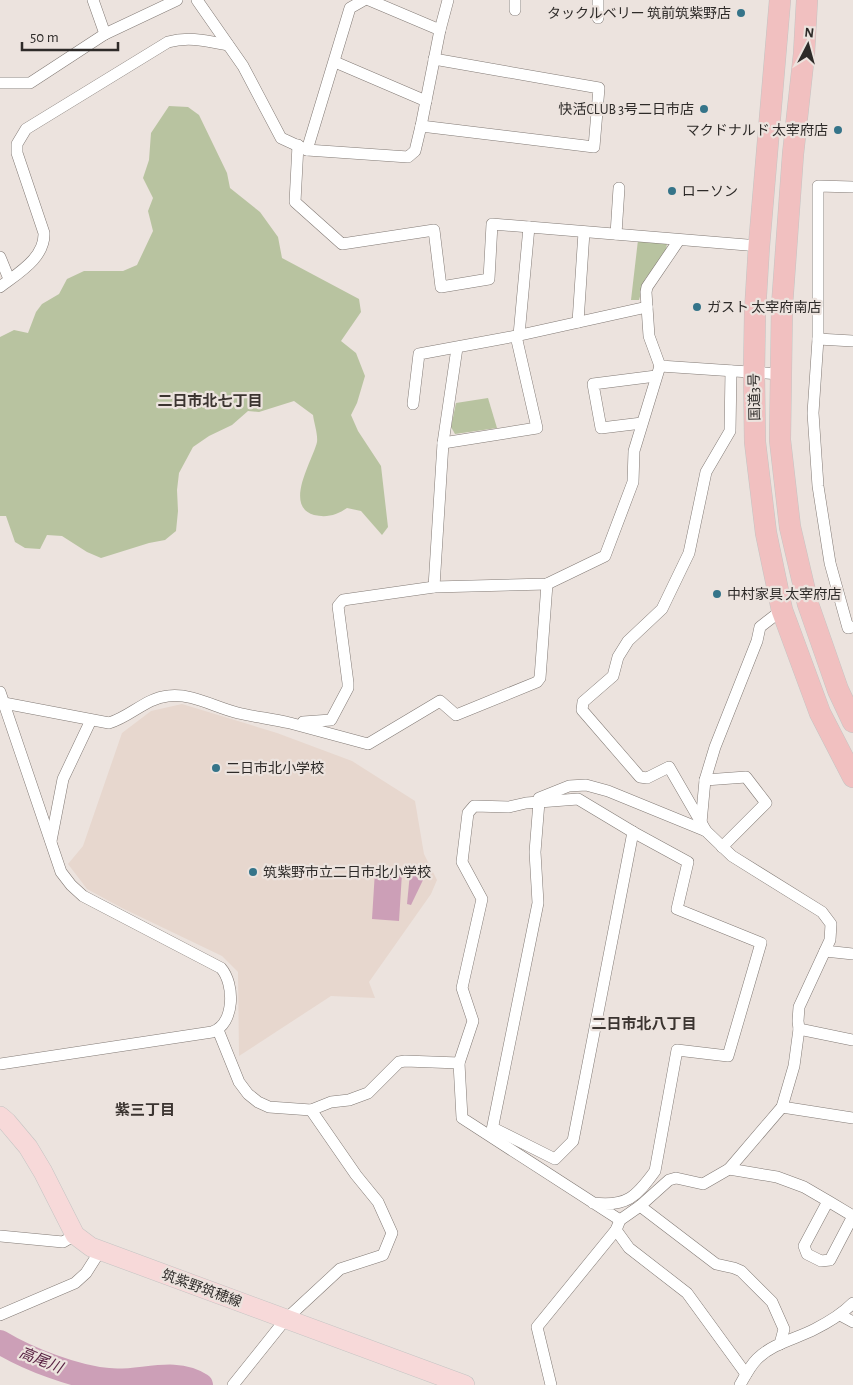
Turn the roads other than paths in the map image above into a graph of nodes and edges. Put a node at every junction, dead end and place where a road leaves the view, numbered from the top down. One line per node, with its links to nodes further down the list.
1 (93, 0): 12 (street)
2 (178, 0): 12 (street)
3 (197, 0): 13 (street)
4 (364, 0): 15 (street)
5 (369, 0): 11 (street)
6 (448, 0): 11 (street)
7 (598, 0): 10 (street)
8 (780, 0): 26 (highway, 国道3号)
9 (807, 0): 38 (highway, 国道3号)
10 (598, 18)
11 (440, 30): 14 (street)
12 (104, 34): 16 (street)
13 (228, 45): 19 (street); 28 (street)
14 (434, 59): 17 (street); 18 (street)
15 (335, 62): 17 (street); 19 (street)
16 (0, 83)
17 (426, 101): 18 (street)
18 (421, 126): 19 (street)
19 (302, 148): 22 (street)
20 (853, 187): 32 (street)
21 (619, 188): 24 (street)
22 (529, 227): 23 (street); 31 (street)
23 (584, 232): 24 (street); 30 (street)
24 (616, 234): 25 (street)
25 (679, 240): 26 (street); 29 (street)
26 (759, 246): 37 (highway, 国道3号)
27 (0, 257): 28 (street)
28 (5, 283)
29 (647, 306): 30 (street); 35 (street)
30 (578, 322): 31 (street)
31 (518, 336): 34 (street); 41 (street)
32 (818, 339): 33 (street); 45 (street)
33 (853, 341)
34 (457, 348): 39 (street); 41 (street)
35 (658, 371): 36 (street); 40 (street); 40 (street)
36 (732, 371): 37 (street); 54 (street)
37 (754, 373): 38 (street); 44 (highway, 国道3号)
38 (780, 374): 48 (highway, 国道3号)
39 (413, 404)
40 (642, 423): 42 (street)
41 (443, 442): 43 (street)
42 (547, 584): 43 (street); 49 (street)
43 (434, 587): 49 (street)
44 (782, 610): 50 (highway, 国道3号); 51 (street)
45 (853, 627)
46 (1, 699): 47 (street); 56 (street)
47 (91, 720): 49 (street); 56 (street)
48 (853, 722)
49 (289, 723)
50 (853, 777)
51 (705, 780): 54 (street); 57 (street)
52 (539, 802): 53 (street); 55 (street); 69 (street)
53 (526, 803): 54 (street); 63 (street)
54 (704, 827): 57 (street)
55 (633, 832): 69 (street); 72 (street)
56 (50, 842): 61 (street)
57 (722, 847): 58 (street)
58 (825, 951): 59 (street); 60 (street)
59 (853, 954)
60 (799, 1029): 62 (street); 65 (street)
61 (218, 1030): 64 (street); 66 (street)
62 (853, 1040)
63 (459, 1063): 66 (street); 69 (street)
64 (0, 1064)
65 (782, 1107): 68 (street); 70 (street)
66 (311, 1110): 81 (street)
67 (0, 1116): 75 (main road, 筑紫野筑穂線)
68 (853, 1118)
69 (492, 1132): 72 (street)
70 (728, 1169): 71 (street); 73 (street)
71 (828, 1201): 71 (street)
72 (594, 1203): 74 (street)
73 (640, 1206): 74 (street); 83 (street)
74 (618, 1225): 84 (street); 87 (street)
75 (75, 1235): 76 (street); 77 (main road, 筑紫野筑穂線)
76 (0, 1236)
77 (100, 1251): 79 (street); 81 (main road, 筑紫野筑穂線)
78 (853, 1303): 80 (street)
79 (0, 1315)
80 (840, 1315): 82 (street); 83 (street)
81 (286, 1320): 85 (street); 86 (main road, 筑紫野筑穂線)
82 (853, 1322)
83 (780, 1344): 84 (street)
84 (746, 1374): 88 (street)
85 (233, 1385)
86 (465, 1385)
87 (551, 1385)
88 (740, 1385)

